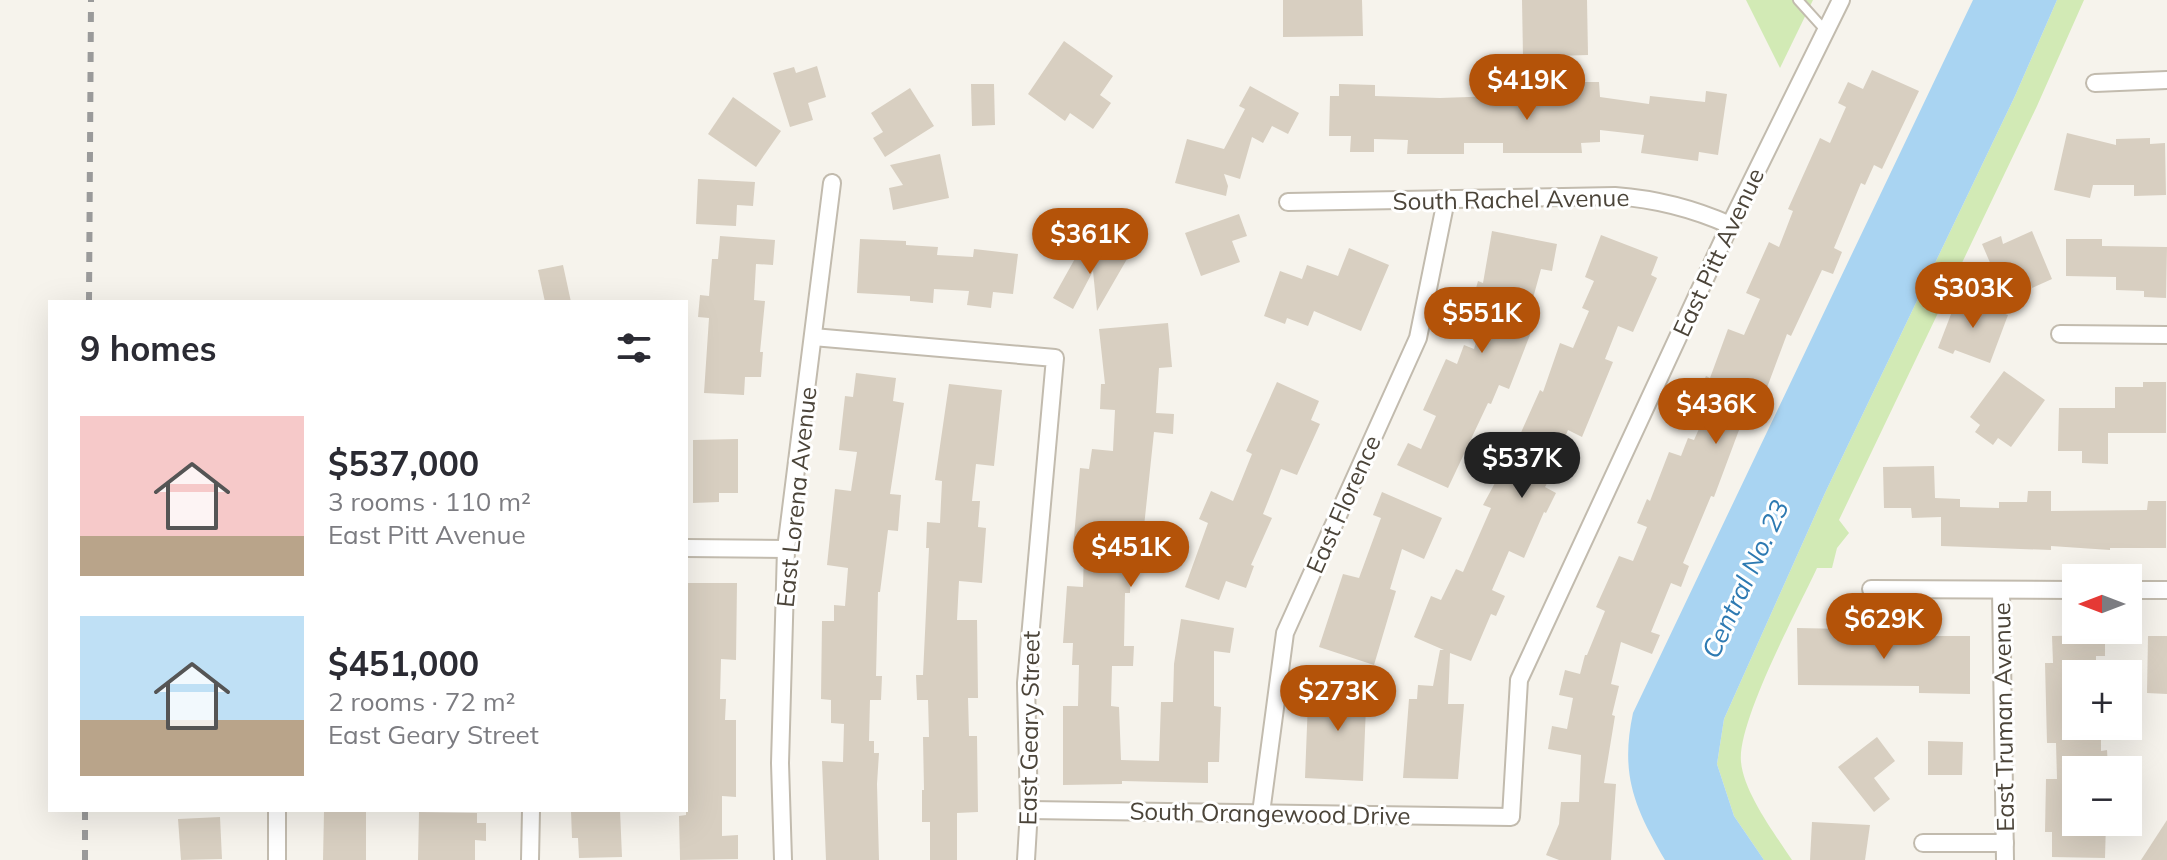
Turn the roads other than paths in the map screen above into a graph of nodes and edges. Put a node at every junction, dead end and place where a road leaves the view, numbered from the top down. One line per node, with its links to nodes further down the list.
1 (1798, 0): 3 (lane)
2 (1839, 3): 3 (street, East Pitt Avenue)
3 (1825, 30): 9 (street, East Pitt Avenue)
4 (2167, 80): 5 (street)
5 (2095, 83)
6 (832, 183): 12 (street, East Lorena Avenue)
7 (1446, 200): 8 (street, South Rachel Avenue); 9 (street, South Rachel Avenue); 23 (street, East Florence)
8 (1288, 202)
9 (1730, 225): 24 (street, East Pitt Avenue)
10 (2060, 334): 11 (street)
11 (2167, 335)
12 (813, 337): 14 (street, East Lorena Avenue); 20 (street, East Geary Street)
13 (688, 548): 14 (street)
14 (786, 549): 29 (street, East Lorena Avenue)
15 (1871, 589): 16 (street)
16 (2001, 590): 17 (street); 26 (street, East Truman Avenue)
17 (2062, 590)
18 (2142, 590): 19 (street)
19 (2167, 590)
20 (1029, 810): 23 (street, South Orangewood Drive); 30 (street, East Geary Street)
21 (277, 812): 27 (street)
22 (531, 812): 28 (street)
23 (1261, 813): 24 (street, South Orangewood Drive)
24 (1511, 817)
25 (1923, 843): 26 (street, East Truman Avenue)
26 (2005, 852)
27 (277, 860)
28 (530, 860)
29 (783, 860)
30 (1026, 860)

